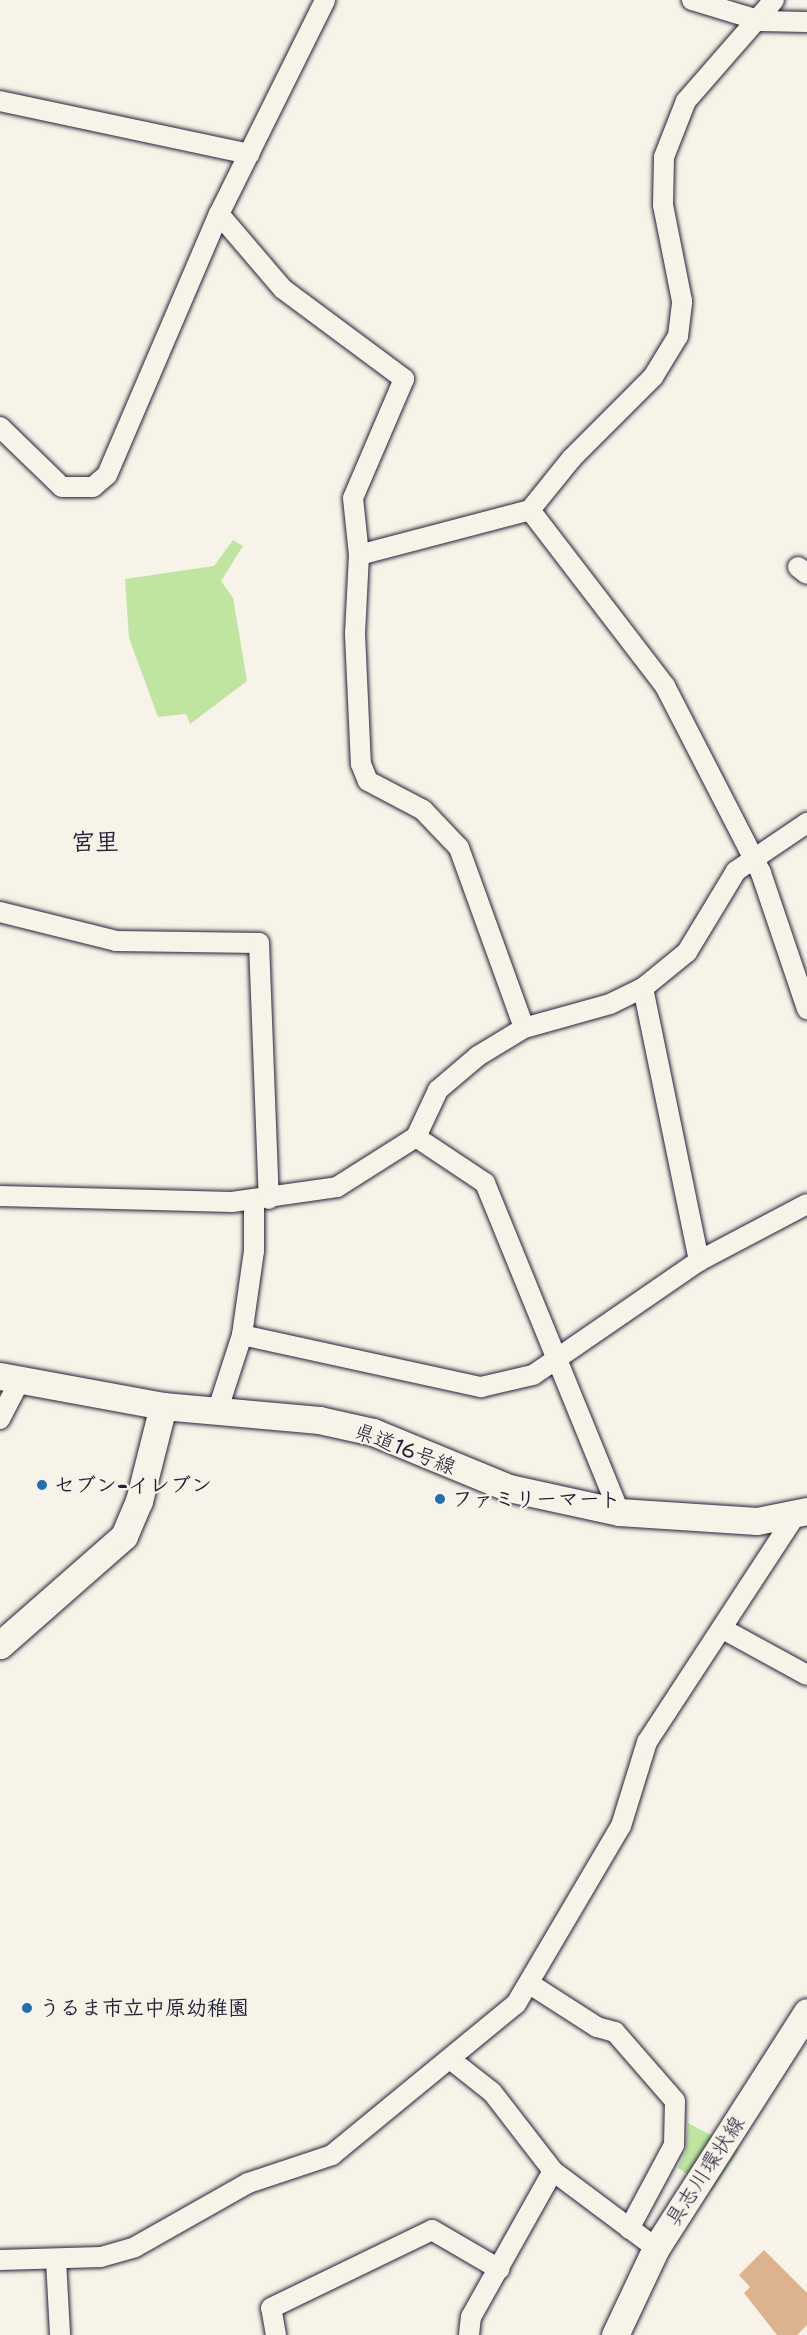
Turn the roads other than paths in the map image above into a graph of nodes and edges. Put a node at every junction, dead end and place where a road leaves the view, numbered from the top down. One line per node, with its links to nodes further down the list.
1 (325, 0): 7 (street)
2 (692, 0): 4 (street)
3 (774, 0): 4 (street)
4 (761, 21): 5 (street); 10 (street)
5 (807, 22)
6 (0, 101): 7 (street)
7 (249, 154): 8 (street)
8 (219, 213): 9 (street); 11 (street)
9 (0, 427)
10 (530, 510): 11 (street); 13 (street)
11 (359, 555): 17 (street)
12 (807, 823): 13 (street)
13 (752, 855): 15 (street); 16 (street)
14 (0, 912): 20 (street)
15 (643, 988): 17 (street); 22 (street)
16 (807, 1009)
17 (524, 1028): 18 (street)
18 (416, 1137): 20 (street); 24 (street)
19 (0, 1196): 20 (street)
20 (262, 1199): 23 (street)
21 (807, 1204): 22 (street)
22 (699, 1261): 24 (street)
23 (243, 1335): 24 (street); 27 (street)
24 (558, 1357): 29 (street)
25 (9, 1379): 26 (main road, 県道16号線); 28 (street)
26 (163, 1406): 27 (main road, 県道16号線); 32 (main road)
27 (218, 1409): 29 (main road, 県道16号線)
28 (0, 1419)
29 (619, 1512): 30 (main road, 県道16号線)
30 (801, 1513): 31 (street)
31 (723, 1629): 33 (street); 34 (street)
32 (0, 1645)
33 (807, 1675)
34 (530, 1984): 36 (street); 38 (street)
35 (807, 2013): 39 (main road, 具志川環状線)
36 (450, 2059): 37 (street); 41 (street)
37 (553, 2171): 38 (street); 42 (street)
38 (628, 2229): 39 (street)
39 (656, 2248): 46 (main road, 具志川環状線)
40 (0, 2259): 41 (street)
41 (56, 2260): 43 (street)
42 (499, 2269): 44 (street); 45 (street)
43 (60, 2335)
44 (276, 2335)
45 (469, 2335)
46 (615, 2335)

